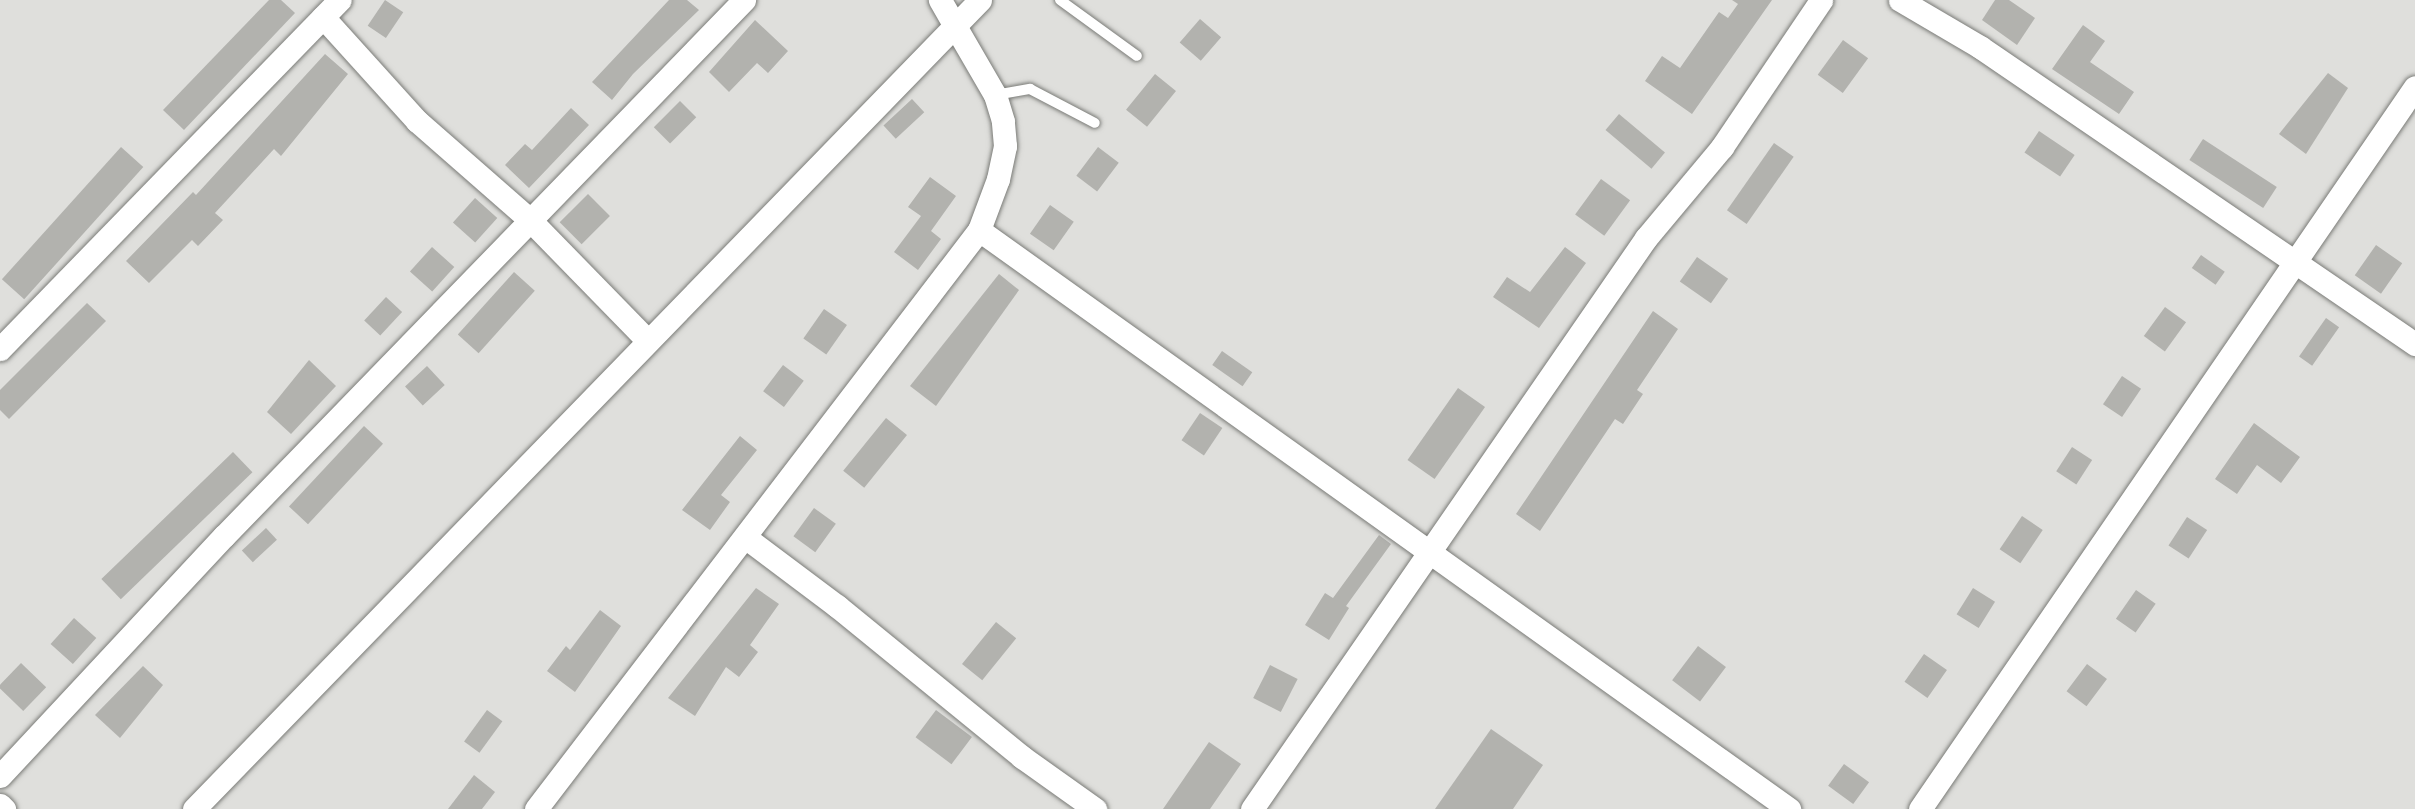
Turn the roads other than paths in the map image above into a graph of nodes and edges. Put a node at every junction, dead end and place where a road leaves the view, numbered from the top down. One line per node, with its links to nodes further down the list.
1 (339, 0): 8 (street)
2 (744, 0): 14 (street)
3 (940, 0): 9 (street)
4 (980, 0): 9 (street)
5 (1060, 0): 10 (lane)
6 (1821, 0): 21 (street)
7 (1900, 0): 16 (street)
8 (323, 17): 14 (street); 19 (street)
9 (957, 24): 12 (street); 17 (street)
10 (1137, 56)
11 (2415, 88): 16 (street)
12 (995, 95): 13 (lane); 15 (street)
13 (1095, 122)
14 (530, 220): 17 (street); 22 (street)
15 (979, 230): 20 (street); 21 (street)
16 (2296, 261): 18 (street); 30 (street)
17 (647, 340): 25 (street)
18 (2415, 344)
19 (0, 349)
20 (744, 537): 26 (street); 27 (street)
21 (1430, 551): 28 (street); 29 (street)
22 (0, 776)
23 (0, 805): 24 (street)
24 (4, 809)
25 (194, 809)
26 (536, 809)
27 (1095, 809)
28 (1252, 809)
29 (1789, 809)
30 (1920, 809)

